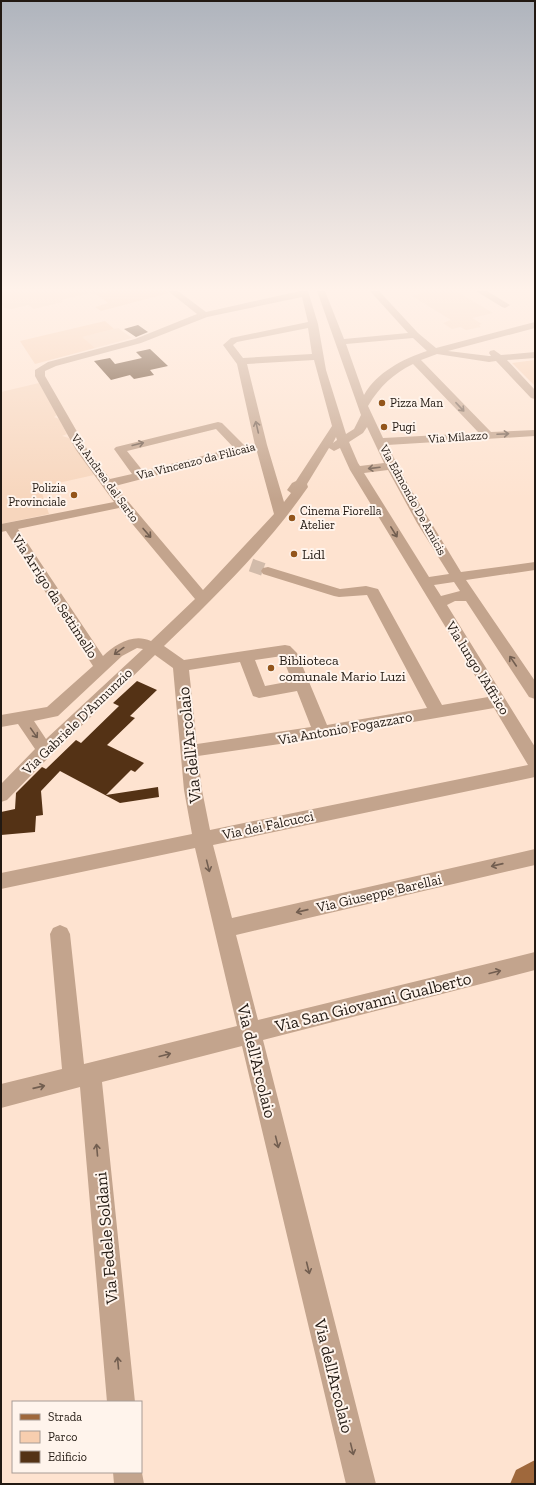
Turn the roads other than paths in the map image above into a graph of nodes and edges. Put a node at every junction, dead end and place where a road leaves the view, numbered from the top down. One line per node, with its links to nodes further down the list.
1 (65, 360): 27 (street, Via Andrea del Sarto)
2 (254, 360): 8 (street)
3 (319, 360): 10 (street, Via lungo l'Affrico)
4 (347, 360): 9 (street, Via Edmondo De Amicis)
5 (412, 360): 11 (street)
6 (415, 360): 17 (street, one-way to 17)
7 (500, 360): 13 (street)
8 (240, 361): 20 (street, one-way to 8)
9 (350, 370): 10 (street); 12 (street, Via Edmondo De Amicis)
10 (323, 372): 15 (street, Via lungo l'Affrico)
11 (375, 387): 12 (street); 14 (street)
12 (357, 389): 14 (street, Via Edmondo De Amicis)
13 (535, 396)
14 (365, 411): 18 (street); 19 (street, Via Edmondo De Amicis)
15 (338, 425): 18 (street, Via lungo l'Affrico); 22 (street, Via Gabriele D'Annunzio)
16 (535, 433): 17 (street, Via Milazzo, one-way to 16)
17 (487, 436): 19 (street, Via Milazzo)
18 (343, 441): 22 (street, Via Gabriele D'Annunzio); 23 (street, Via lungo l'Affrico)
19 (380, 442): 24 (street, Via Edmondo De Amicis)
20 (261, 445): 21 (street, Via Vincenzo da Filicaia); 26 (street)
21 (242, 450): 25 (street, Via Vincenzo da Filicaia); 25 (street, one-way to 21)
22 (319, 457): 23 (street); 28 (street, Via Gabriele D'Annunzio)
23 (353, 466): 24 (street, one-way to 23); 35 (street, Via lungo l'Affrico, one-way to 35)
24 (392, 466): 34 (street, Via Edmondo De Amicis)
25 (140, 476): 27 (street, Via Vincenzo da Filicaia)
26 (272, 478): 28 (street); 30 (street)
27 (107, 484): 29 (street, Via Andrea del Sarto)
28 (301, 484): 30 (street, Via Gabriele D'Annunzio)
29 (122, 504): 31 (street); 37 (street, Via Andrea del Sarto, one-way to 37)
30 (281, 514): 37 (street, Via Gabriele D'Annunzio)
31 (5, 527): 41 (street, Via Arrigo da Settimello)
32 (535, 566): 34 (street)
33 (268, 570): 46 (street)
34 (458, 577): 35 (street); 36 (street, Via Edmondo De Amicis)
35 (424, 582): 38 (street, Via lungo l'Affrico)
36 (471, 598): 38 (street, Via lungo l'Affrico); 44 (street, Via Edmondo De Amicis, one-way to 36)
37 (203, 599): 39 (street, Via Gabriele D'Annunzio)
38 (439, 605): 45 (street, Via lungo l'Affrico)
39 (155, 647): 41 (street, Via Gabriele D'Annunzio, one-way to 41); 42 (street, Via dell'Arcolaio); 52 (street, Via Gabriele D'Annunzio)
40 (246, 656): 42 (street); 43 (street); 43 (street)
41 (101, 666): 47 (street, Via Gabriele D'Annunzio)
42 (181, 666): 53 (street, Via dell'Arcolaio)
43 (302, 685): 50 (street)
44 (535, 693)
45 (499, 702): 46 (street, Via Antonio Fogazzaro); 49 (street, Via lungo l'Affrico)
46 (438, 712): 50 (street, Via Antonio Fogazzaro)
47 (22, 717): 48 (street); 52 (street, one-way to 52)
48 (1, 721)
49 (517, 730): 51 (street, Via lungo l'Affrico); 54 (street, Via lungo l'Affrico)
50 (321, 732): 53 (street, Via Antonio Fogazzaro)
51 (535, 737)
52 (45, 750): 56 (street, Via Gabriele D'Annunzio)
53 (190, 751): 57 (street, Via dell'Arcolaio)
54 (535, 761)
55 (535, 770): 57 (street, Via dei Falcucci)
56 (1, 795)
57 (202, 839): 59 (street, Via dei Falcucci); 60 (street, Via dell'Arcolaio, one-way to 60)
58 (535, 857): 60 (street, Via Giuseppe Barellai, one-way to 60)
59 (1, 880)
60 (224, 930): 63 (street, Via dell'Arcolaio)
61 (60, 934): 64 (street, Via Fedele Soldani)
62 (535, 961): 63 (street, Via San Giovanni Gualberto, one-way to 62)
63 (250, 1033): 64 (street, Via San Giovanni Gualberto, one-way to 63); 70 (street, Via dell'Arcolaio, one-way to 70)
64 (82, 1076): 65 (street, Via San Giovanni Gualberto, one-way to 64); 66 (street, Via Fedele Soldani, one-way to 64)
65 (1, 1096)
66 (121, 1401)
67 (128, 1473): 69 (street)
68 (535, 1480): 71 (main road)
69 (129, 1484)
70 (360, 1484)
71 (530, 1484)

